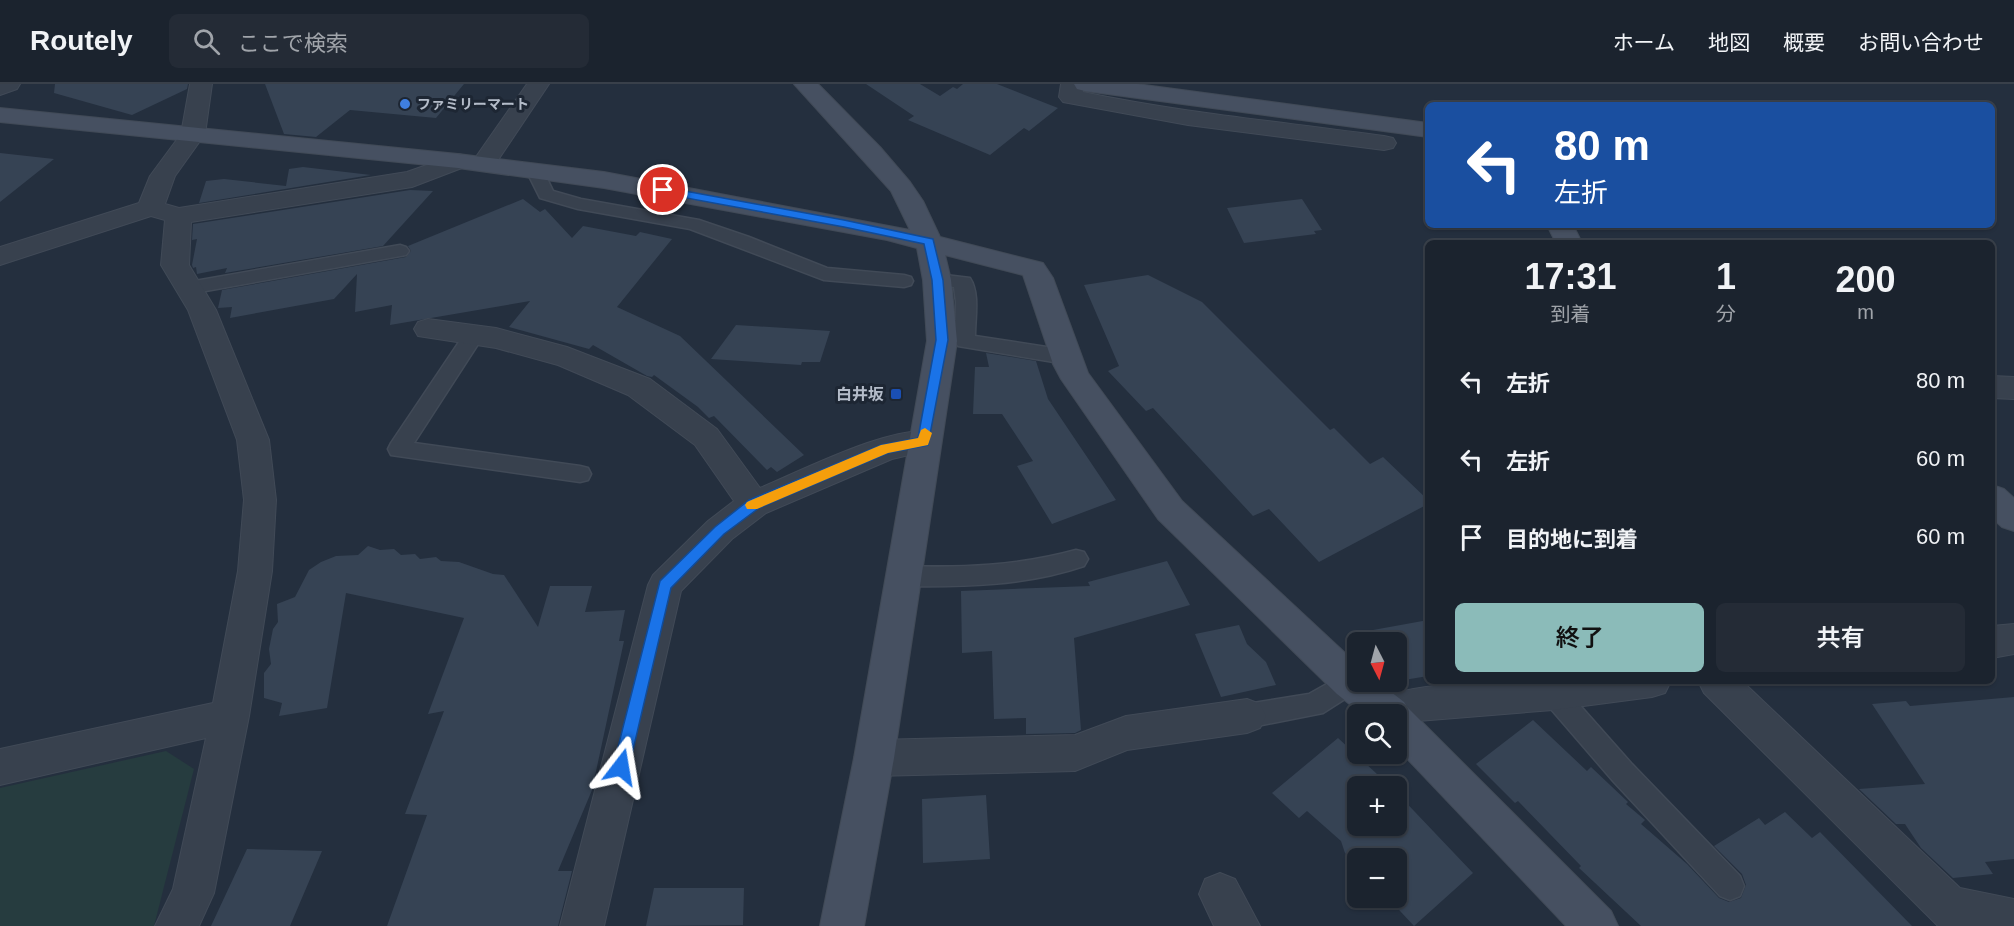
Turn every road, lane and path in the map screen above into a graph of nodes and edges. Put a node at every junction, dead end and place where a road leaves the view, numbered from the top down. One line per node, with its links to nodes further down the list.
1 (9, 84): 7 (street)
2 (201, 84): 10 (street)
3 (538, 84): 13 (street)
4 (805, 84): 16 (street)
5 (1072, 84): 11 (street)
6 (1085, 84): 9 (street)
7 (0, 88)
8 (0, 115): 10 (street)
9 (1425, 130)
10 (193, 134): 12 (street); 15 (street)
11 (1384, 143)
12 (458, 161): 13 (street); 15 (street)
13 (483, 164): 14 (street)
14 (535, 170): 16 (street); 19 (lane)
15 (164, 212): 18 (street); 20 (street)
16 (929, 242): 19 (street); 23 (street)
17 (400, 250): 20 (lane)
18 (0, 256)
19 (921, 281): 23 (lane); 26 (street)
20 (189, 288): 43 (street)
21 (428, 328): 22 (street)
22 (474, 335): 27 (lane); 29 (street)
23 (1066, 357): 35 (street)
24 (1995, 387): 25 (street)
25 (2014, 387)
26 (924, 441): 29 (street); 32 (street)
27 (580, 474)
28 (1995, 501): 30 (street)
29 (754, 504): 53 (street)
30 (2014, 518)
31 (1076, 559): 32 (lane)
32 (902, 576): 46 (street)
33 (2014, 639): 34 (street)
34 (1995, 642)
35 (1347, 679)
36 (1347, 684): 44 (lane)
37 (1627, 684): 40 (street)
38 (1720, 684): 50 (street)
39 (1363, 692): 41 (street)
40 (1553, 693): 42 (street); 48 (lane)
41 (1378, 704)
42 (1407, 709)
43 (230, 716): 47 (street); 52 (street)
44 (1247, 716): 46 (street)
45 (1407, 731): 55 (street)
46 (874, 758): 54 (street)
47 (0, 767)
48 (1730, 886)
49 (2014, 900): 50 (street)
50 (1959, 916): 51 (street)
51 (2014, 920)
52 (177, 926)
53 (582, 926)
54 (842, 926)
55 (1596, 926)

